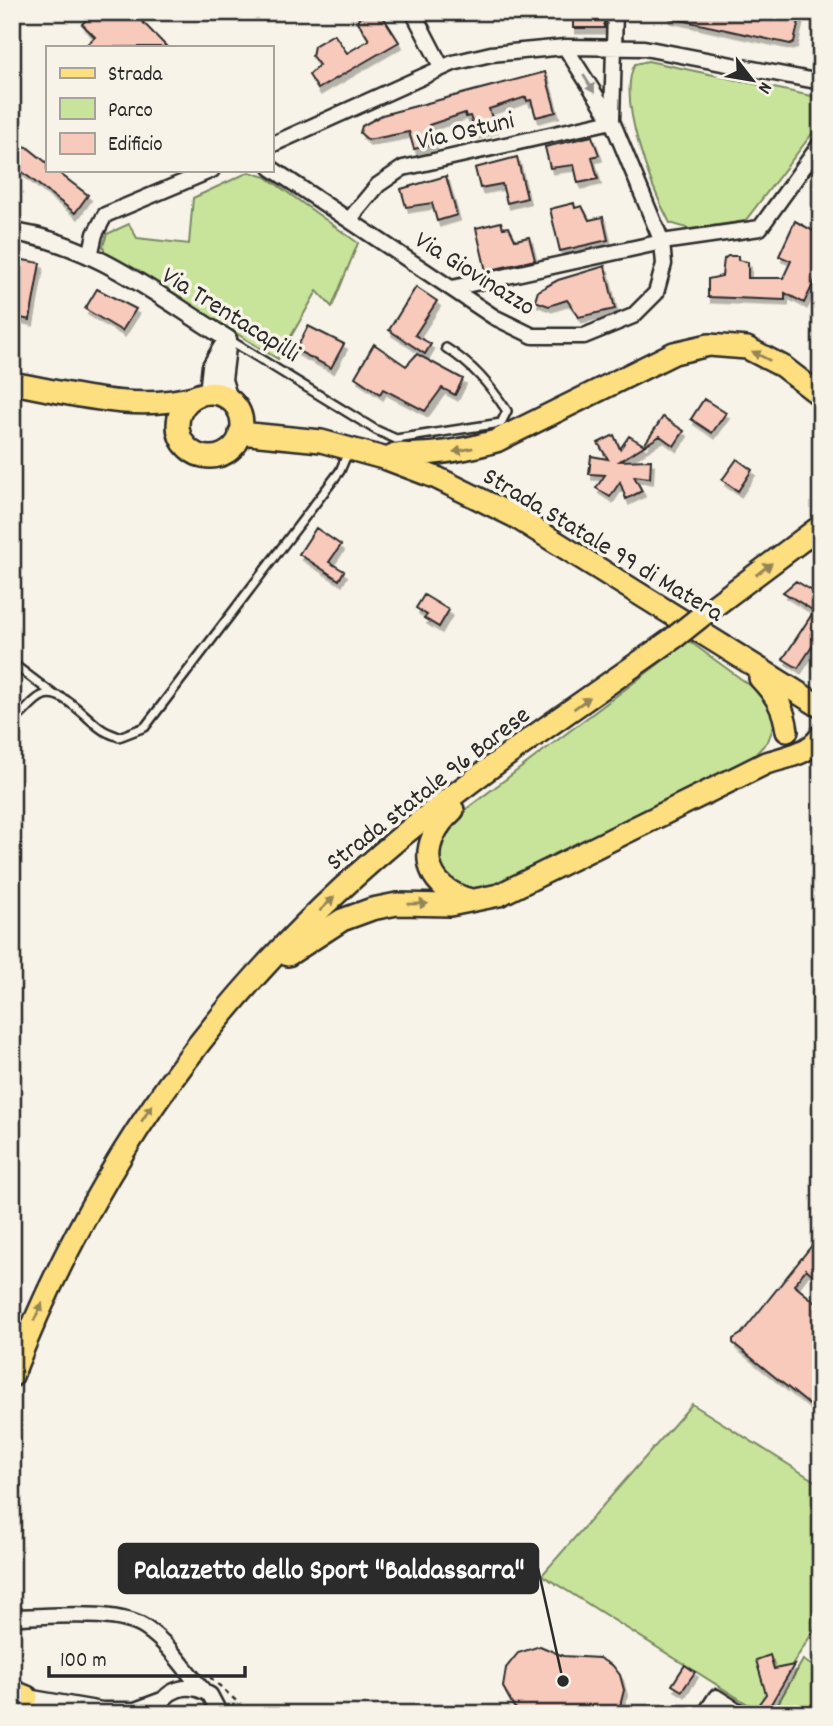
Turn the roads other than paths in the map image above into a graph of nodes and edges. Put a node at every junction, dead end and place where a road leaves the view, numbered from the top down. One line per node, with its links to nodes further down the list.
1 (413, 12): 5 (street)
2 (615, 12): 4 (street)
3 (565, 47): 4 (street); 5 (street); 7 (street, one-way to 7)
4 (614, 48): 6 (street); 7 (street)
5 (442, 68): 9 (street)
6 (821, 82)
7 (612, 121): 12 (street, Via Ostuni); 14 (street)
8 (821, 143): 14 (street)
9 (273, 144)
10 (273, 168): 12 (street, Via Giovinazzo)
11 (207, 172): 15 (street)
12 (349, 220): 16 (street, Via Giovinazzo)
13 (12, 232): 15 (street, Via Trentacapilli)
14 (662, 242): 16 (street); 16 (street, Via Giovinazzo)
15 (90, 256): 17 (street, Via Trentacapilli)
16 (452, 288)
17 (228, 339): 18 (lane, Via Trentacapilli); 20 (street); 23 (street)
18 (446, 348)
19 (12, 383): 22 (main road)
20 (202, 394): 22 (main road); 23 (main road); 24 (main road)
21 (821, 396): 25 (main road, one-way to 25)
22 (108, 400): 24 (main road)
23 (236, 416): 24 (main road); 25 (main road, Strada Statale 99 di Matera)
24 (178, 423)
25 (360, 451): 27 (main road, Strada Statale 99 di Matera); 29 (lane)
26 (821, 526): 32 (main road, Strada statale 96 Barese, one-way to 26, bridge)
27 (742, 658): 30 (main road, Strada Statale 99 di Matera); 33 (main road)
28 (12, 663): 29 (lane)
29 (54, 694): 31 (lane)
30 (821, 707): 33 (main road)
31 (12, 721)
32 (549, 726): 36 (main road); 37 (main road, Strada statale 96 Barese, one-way to 32)
33 (787, 732): 35 (main road)
34 (819, 742): 35 (main road)
35 (766, 763): 36 (main road)
36 (477, 902): 37 (main road, one-way to 36)
37 (202, 1040): 38 (main road, Strada statale 96 Barese, one-way to 37)
38 (12, 1376)
39 (12, 1617): 40 (street)
40 (165, 1646): 41 (street); 42 (street)
41 (177, 1689): 42 (street); 44 (street)
42 (203, 1690): 46 (street)
43 (17, 1696): 45 (street)
44 (160, 1707): 45 (street)
45 (109, 1712)
46 (222, 1712)
47 (705, 1714): 48 (street)
48 (743, 1714)

